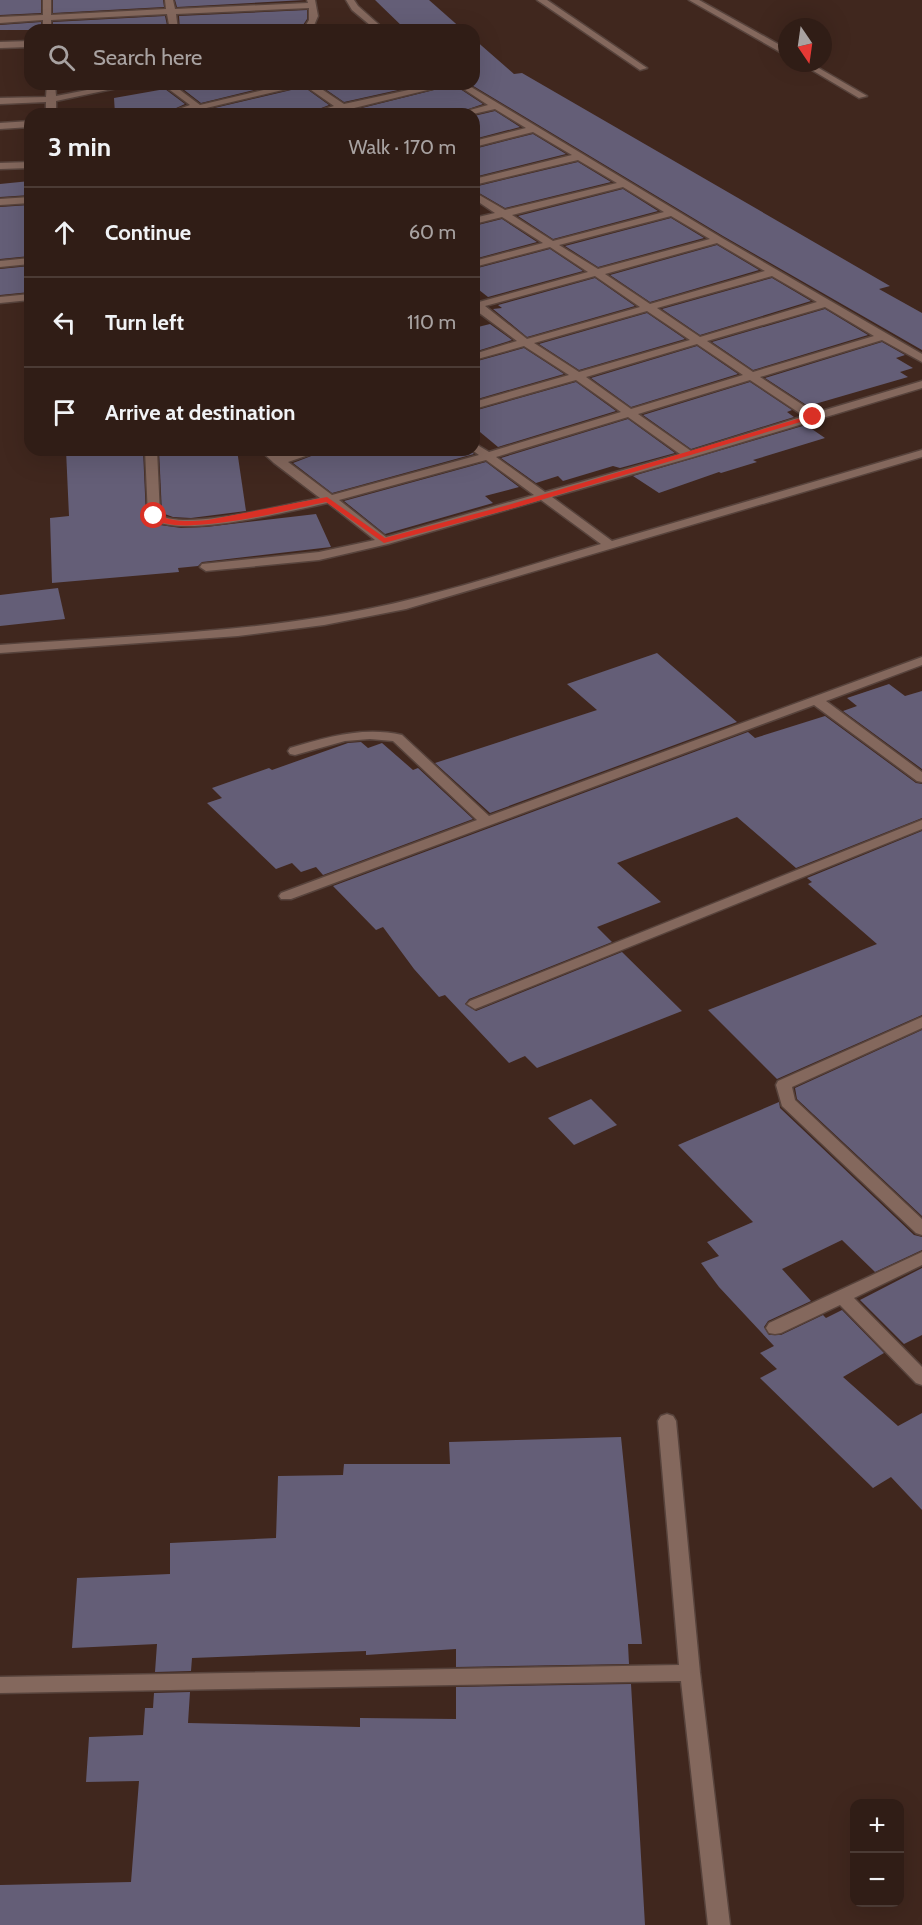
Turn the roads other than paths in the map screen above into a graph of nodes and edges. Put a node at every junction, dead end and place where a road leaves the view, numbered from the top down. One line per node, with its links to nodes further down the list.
1 (47, 0): 8 (street)
2 (169, 0): 7 (street)
3 (350, 0): 13 (street)
4 (541, 0): 17 (street)
5 (693, 0): 16 (street)
6 (311, 3): 7 (street); 12 (street)
7 (170, 11): 8 (street); 11 (street)
8 (45, 18): 9 (street); 10 (street)
9 (0, 20)
10 (46, 24)
11 (173, 24)
12 (312, 24)
13 (374, 24)
14 (24, 44): 15 (street)
15 (0, 45)
16 (778, 48)
17 (643, 68)
18 (820, 72): 26 (street)
19 (51, 90): 27 (street)
20 (100, 90): 27 (street)
21 (175, 90): 32 (street)
22 (278, 90): 33 (street)
23 (317, 90): 30 (street)
24 (420, 90): 30 (street)
25 (470, 90): 29 (street)
26 (862, 96)
27 (52, 99): 28 (street); 31 (street)
28 (0, 101)
29 (495, 106): 35 (street); 38 (street)
30 (342, 107): 34 (street)
31 (51, 108)
32 (197, 108)
33 (210, 108)
34 (338, 108)
35 (480, 109)
36 (24, 124): 37 (street)
37 (0, 126)
38 (534, 129): 39 (street); 40 (street)
39 (480, 142)
40 (581, 156): 43 (street); 44 (street)
41 (24, 165): 42 (street)
42 (0, 166)
43 (480, 181)
44 (627, 183): 48 (street); 49 (street)
45 (480, 199): 49 (street)
46 (24, 200): 47 (street)
47 (0, 202)
48 (674, 212): 51 (street); 52 (street)
49 (504, 214): 50 (street); 52 (street)
50 (480, 220)
51 (718, 240): 56 (street); 57 (street)
52 (553, 244): 54 (street); 57 (street)
53 (24, 262): 55 (street)
54 (480, 262)
55 (0, 264)
56 (774, 272): 61 (street); 63 (street)
57 (597, 273): 60 (street); 63 (street)
58 (24, 298): 59 (street)
59 (0, 300)
60 (480, 303)
61 (826, 303): 64 (street); 65 (street)
62 (480, 308): 66 (street)
63 (649, 308): 65 (street); 66 (street)
64 (880, 336): 68 (street); 70 (street)
65 (696, 341): 69 (street); 70 (street)
66 (526, 343): 67 (street); 69 (street)
67 (480, 355)
68 (922, 359)
69 (578, 376): 72 (street); 73 (street)
70 (753, 376): 73 (street); 74 (street)
71 (922, 384): 74 (street)
72 (480, 404)
73 (628, 413): 77 (street); 81 (street)
74 (813, 417): 77 (street)
75 (480, 451): 81 (street)
76 (922, 453): 86 (street)
77 (688, 455): 83 (street)
78 (151, 456): 84 (street)
79 (273, 456): 82 (street)
80 (296, 456): 82 (street)
81 (487, 456): 83 (street); 84 (street)
82 (278, 461): 84 (street)
83 (543, 497): 85 (street); 86 (street)
84 (327, 500): 85 (street)
85 (384, 541): 87 (street)
86 (610, 545): 88 (street)
87 (206, 567)
88 (0, 649)
89 (922, 661): 90 (street)
90 (817, 702): 92 (street); 93 (street)
91 (295, 751): 93 (street)
92 (922, 778)
93 (487, 822): 95 (street)
94 (922, 824): 96 (street)
95 (286, 896)
96 (475, 1004)
97 (922, 1022): 98 (street)
98 (922, 1229)
99 (922, 1258): 100 (street)
100 (842, 1296): 101 (street); 102 (street)
101 (775, 1328)
102 (922, 1378)
103 (667, 1421): 104 (street)
104 (690, 1673): 105 (street); 106 (street)
105 (0, 1685)
106 (719, 1925)

